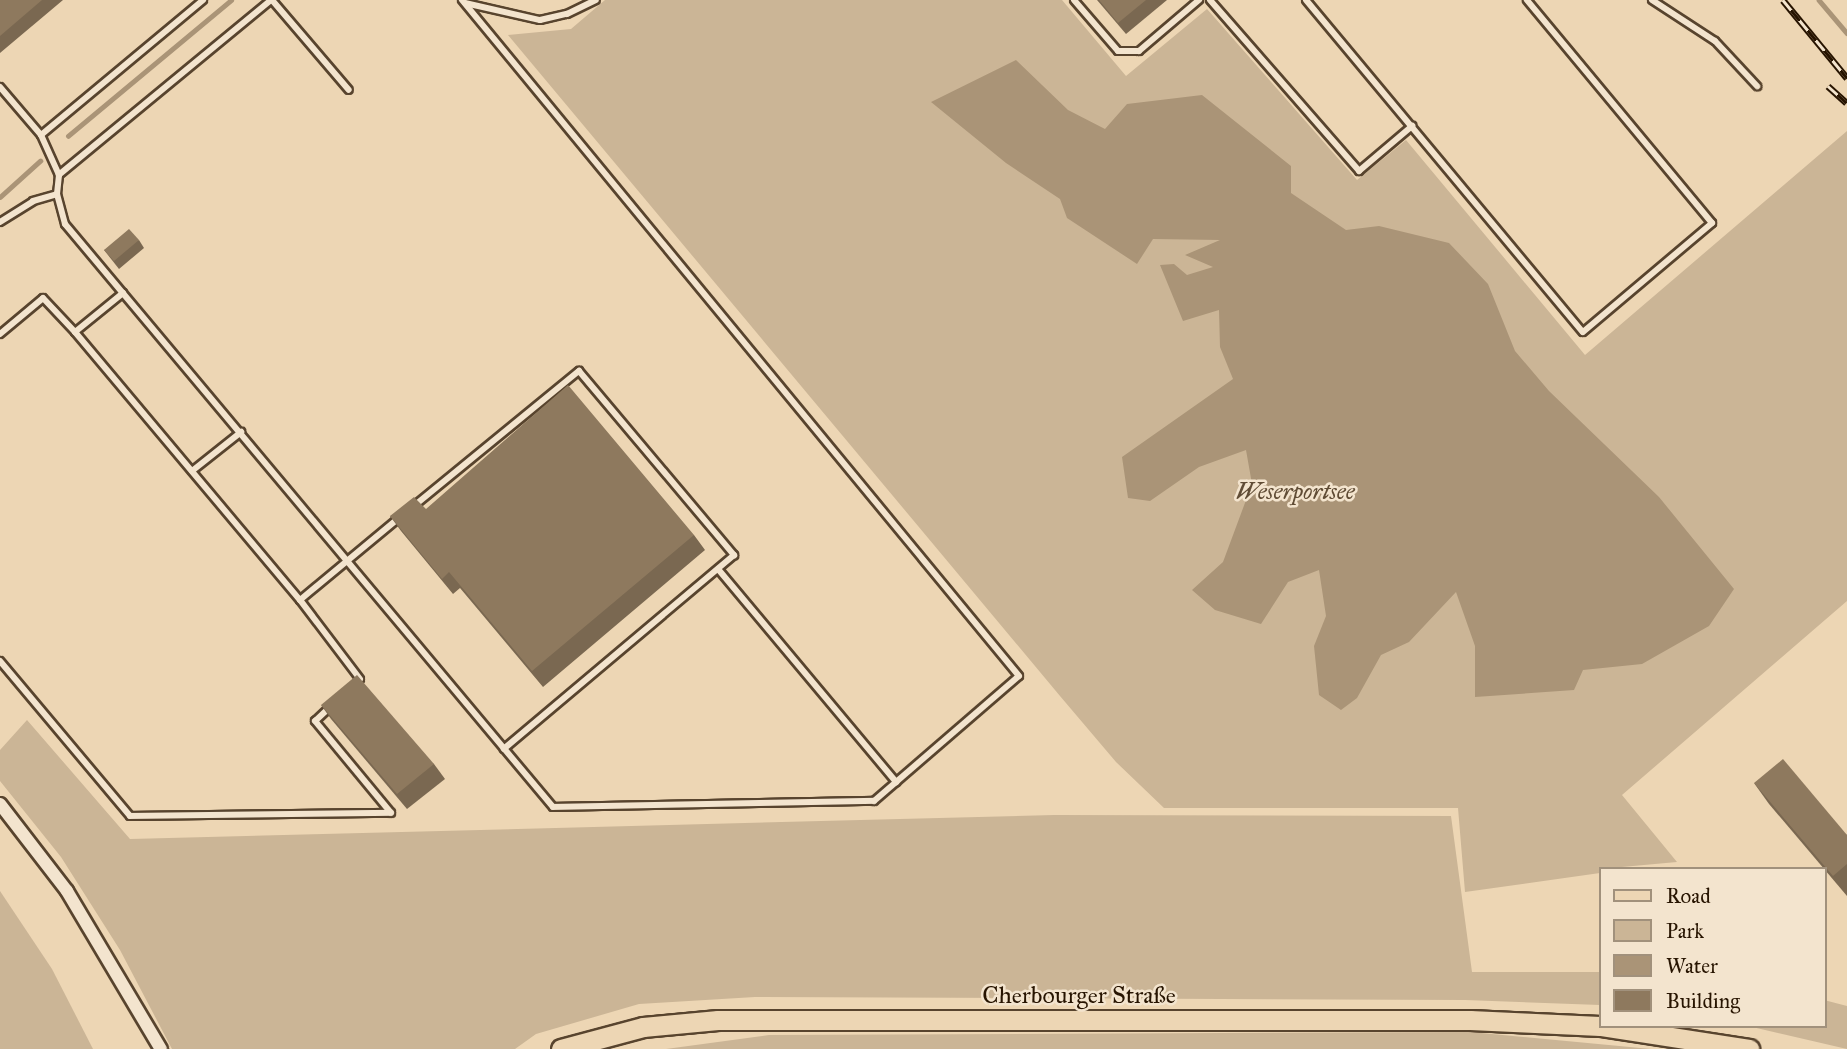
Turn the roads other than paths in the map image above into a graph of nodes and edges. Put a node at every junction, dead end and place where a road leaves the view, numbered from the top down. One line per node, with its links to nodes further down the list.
1 (203, 0): 15 (lane)
2 (271, 0): 13 (lane); 16 (lane)
3 (596, 0): 10 (lane)
4 (1074, 0): 5 (lane)
5 (1199, 0)
6 (1210, 0): 14 (lane)
7 (1306, 0): 14 (lane)
8 (1527, 0): 14 (lane)
9 (1652, 0): 11 (lane)
10 (463, 1): 31 (lane)
11 (1758, 86)
12 (0, 87): 15 (lane)
13 (349, 90)
14 (1412, 126)
15 (41, 135): 16 (lane)
16 (59, 175): 17 (lane)
17 (57, 194): 18 (lane); 19 (lane)
18 (0, 222)
19 (123, 293): 20 (lane); 22 (lane)
20 (75, 332): 21 (lane); 23 (lane)
21 (0, 334)
22 (241, 432): 23 (lane); 24 (lane)
23 (192, 471): 26 (lane)
24 (345, 562): 25 (lane); 26 (lane); 30 (lane)
25 (718, 569): 30 (lane); 31 (lane)
26 (300, 600): 28 (lane)
27 (0, 661): 29 (lane)
28 (351, 688)
29 (333, 705)
30 (504, 749): 31 (lane)
31 (896, 782)
32 (0, 804): 35 (street)
33 (1598, 1026): 36 (main road, Cherbourger Straße)
34 (1614, 1028): 37 (main road, Cherbourger Straße)
35 (162, 1049)
36 (561, 1049)
37 (1749, 1049)

